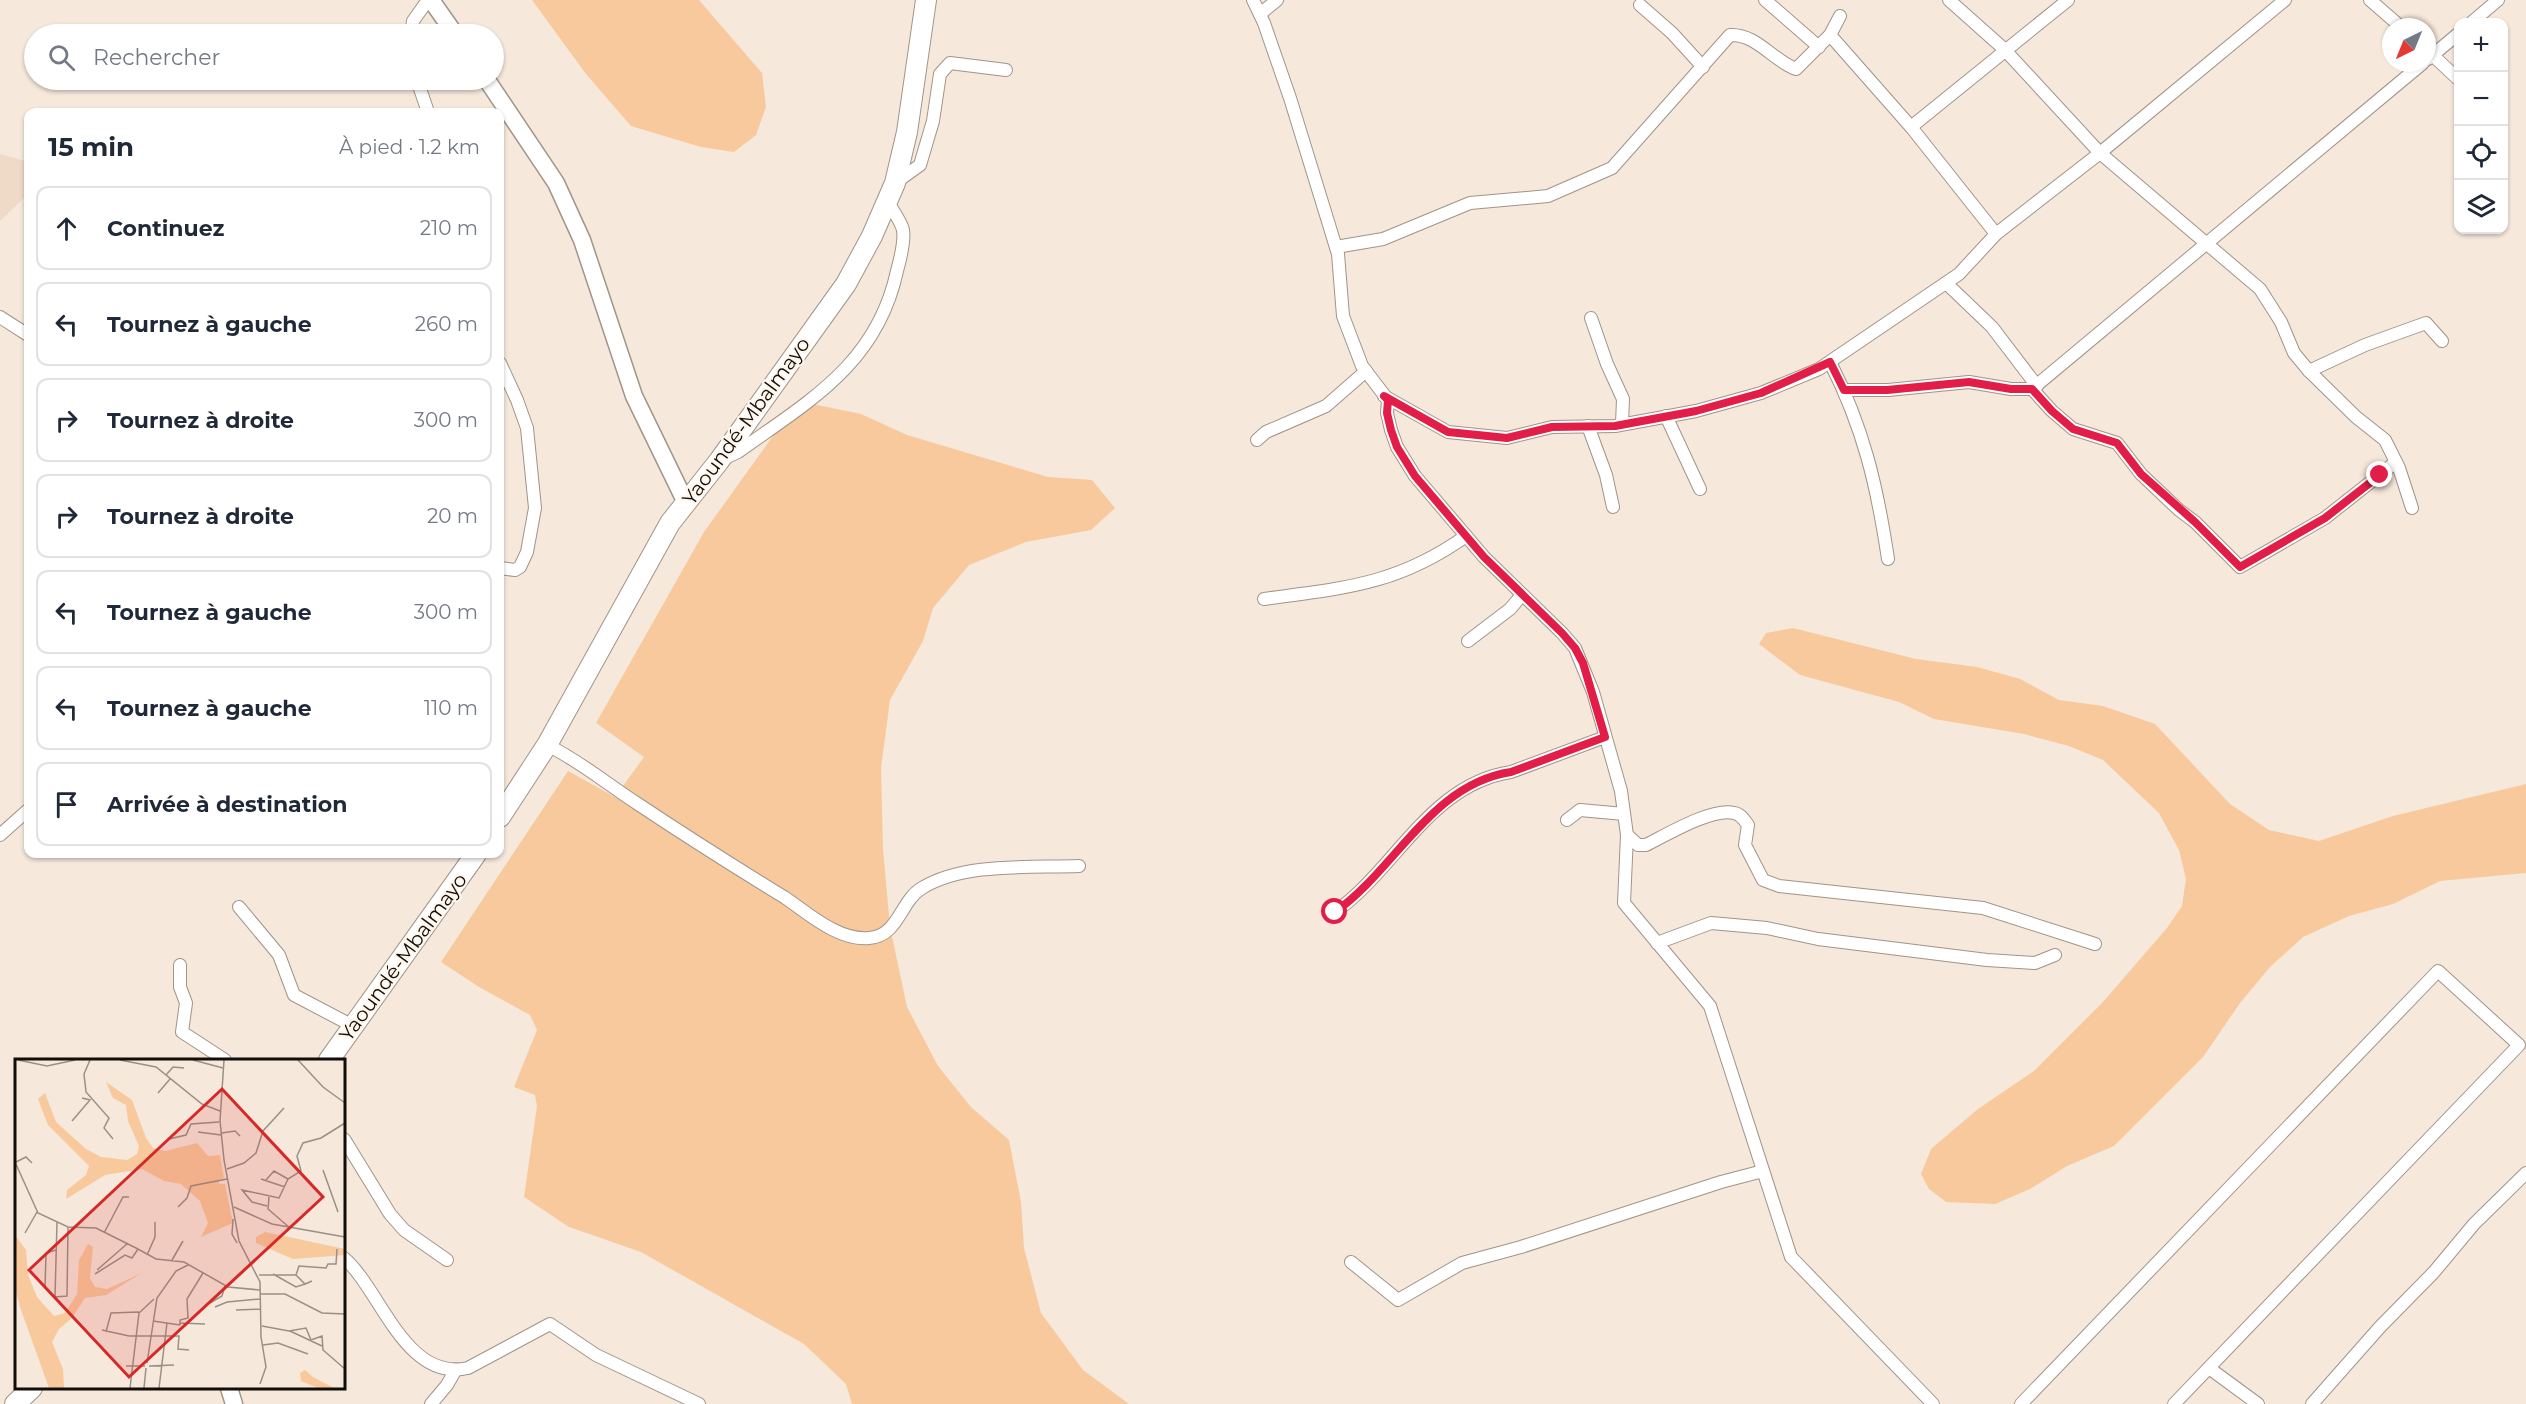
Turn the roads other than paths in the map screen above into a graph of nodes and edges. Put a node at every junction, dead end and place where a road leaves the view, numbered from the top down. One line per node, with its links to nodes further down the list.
1 (429, 0): 16 (street); 17 (main road)
2 (926, 0): 33 (highway, Yaoundé-Mbalmayo)
3 (1253, 0): 12 (street)
4 (1277, 0): 12 (street)
5 (1765, 0): 20 (street)
6 (1949, 0): 21 (street)
7 (2068, 0): 21 (street)
8 (2285, 0): 32 (street)
9 (2370, 0): 14 (street)
10 (2498, 0): 15 (street)
11 (1640, 5): 24 (street)
12 (1260, 14): 37 (street)
13 (1840, 16): 18 (street)
14 (2390, 18)
15 (2477, 18)
16 (413, 24)
17 (447, 24)
18 (1830, 35): 20 (street); 31 (street)
19 (2454, 36): 22 (street)
20 (1819, 47): 24 (street)
21 (2004, 49): 31 (street); 32 (street)
22 (2436, 51)
23 (2436, 63): 27 (street)
24 (1702, 67): 37 (street)
25 (1006, 70): 33 (street)
26 (2410, 72): 36 (street)
27 (2454, 76)
28 (420, 90): 30 (street)
29 (494, 90): 57 (main road)
30 (427, 108)
31 (1911, 127): 35 (street)
32 (2100, 153): 35 (street); 36 (street)
33 (895, 183): 34 (highway, Yaoundé-Mbalmayo)
34 (888, 202): 54 (highway, Yaoundé-Mbalmayo); 54 (street)
35 (1996, 234): 38 (street)
36 (2208, 245): 45 (street); 47 (street)
37 (1336, 248): 44 (street)
38 (1946, 283): 43 (street); 47 (street)
39 (0, 317): 41 (street)
40 (1592, 318): 51 (street)
41 (24, 332)
42 (2442, 341): 45 (street)
43 (1830, 362): 48 (street); 50 (street)
44 (1366, 371): 49 (street); 53 (street)
45 (2309, 371): 55 (street)
46 (504, 372): 62 (street)
47 (2035, 387): 48 (street); 55 (street)
48 (1844, 390): 61 (street)
49 (1384, 396): 52 (street); 60 (street)
50 (1665, 416): 51 (street); 56 (street)
51 (1622, 424): 52 (street)
52 (1588, 426): 58 (street)
53 (1257, 440)
54 (719, 461): 57 (highway, Yaoundé-Mbalmayo)
55 (2396, 462): 59 (street)
56 (1700, 489)
57 (686, 503): 67 (highway, Yaoundé-Mbalmayo)
58 (1613, 507)
59 (2412, 508)
60 (1466, 536): 63 (street); 64 (street)
61 (1888, 559)
62 (504, 569)
63 (1522, 595): 65 (street); 66 (street)
64 (1264, 599)
65 (1468, 641)
66 (1605, 737): 70 (street); 77 (street)
67 (547, 745): 68 (highway, Yaoundé-Mbalmayo); 75 (street)
68 (504, 811)
69 (24, 814): 72 (street)
70 (1624, 814): 71 (street); 73 (street)
71 (1567, 820)
72 (0, 835)
73 (1627, 835): 78 (street); 79 (street)
74 (473, 858): 82 (highway, Yaoundé-Mbalmayo)
75 (1079, 866)
76 (239, 907): 82 (street)
77 (1335, 912)
78 (1657, 943): 80 (street); 86 (street)
79 (2095, 944)
80 (2055, 955)
81 (180, 965): 83 (street)
82 (353, 1026): 84 (highway, Yaoundé-Mbalmayo)
83 (223, 1059)
84 (330, 1059)
85 (345, 1141): 89 (street)
86 (1763, 1171): 90 (street); 99 (street)
87 (2526, 1173): 103 (street)
88 (345, 1259): 92 (street)
89 (447, 1260)
90 (1352, 1262)
91 (2209, 1368): 100 (street); 101 (street); 102 (street)
92 (455, 1371): 97 (street); 98 (street)
93 (31, 1389): 95 (highway)
94 (229, 1389): 96 (main road)
95 (15, 1404)
96 (234, 1404)
97 (431, 1404)
98 (699, 1404)
99 (1933, 1404)
100 (2021, 1404)
101 (2174, 1404)
102 (2259, 1404)
103 (2312, 1404)

